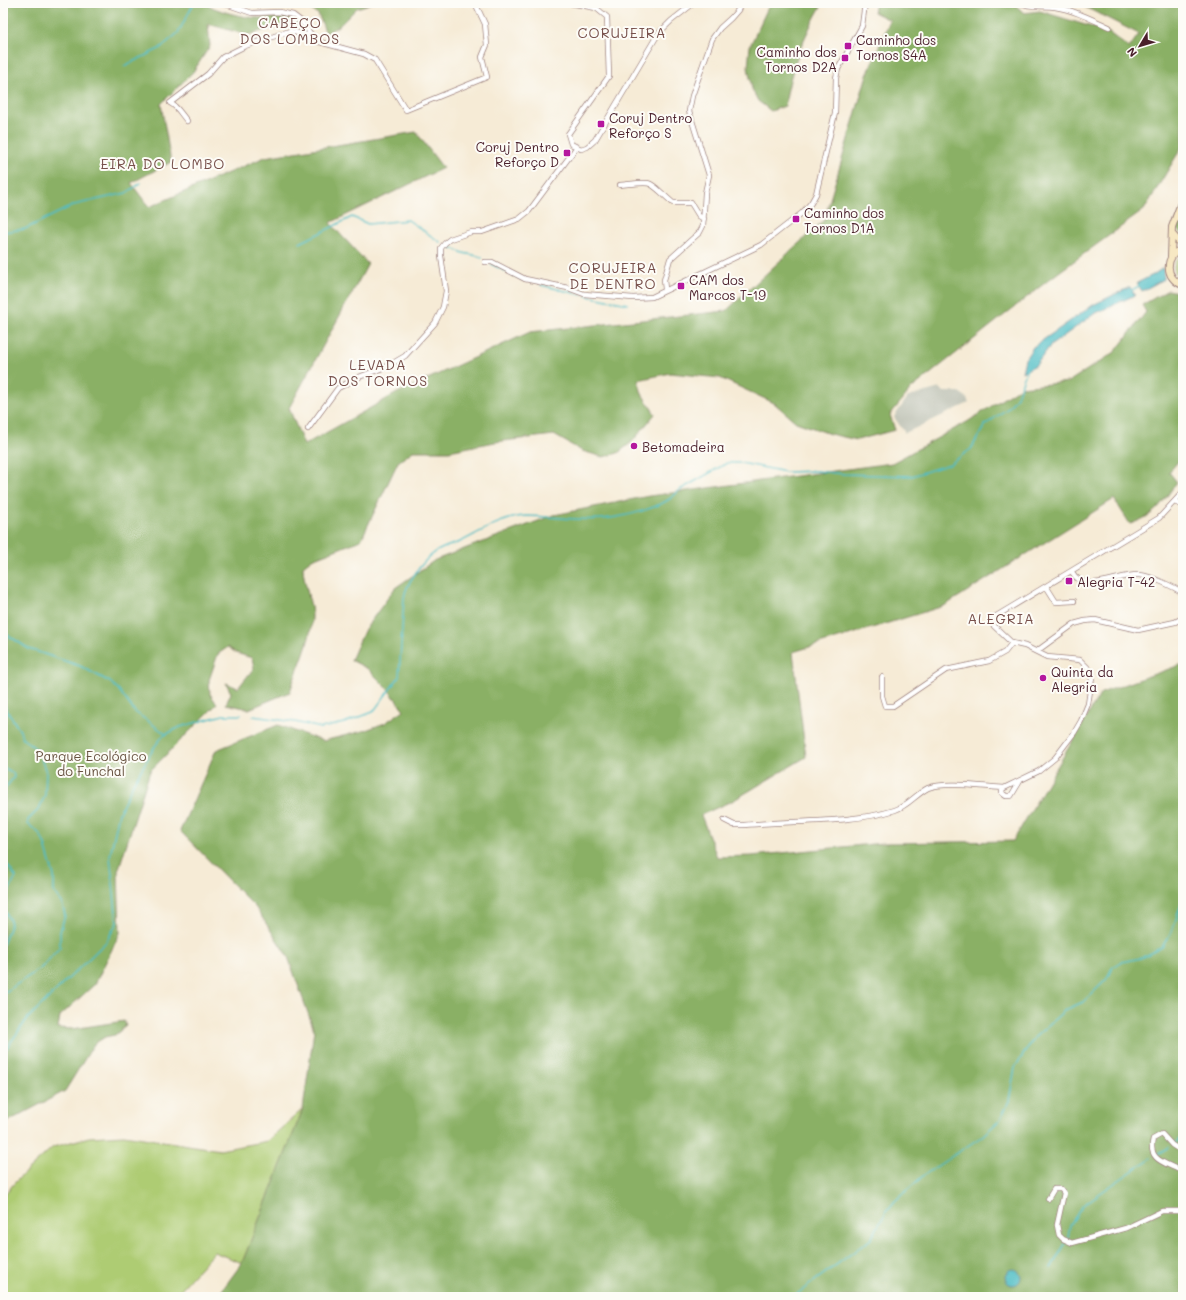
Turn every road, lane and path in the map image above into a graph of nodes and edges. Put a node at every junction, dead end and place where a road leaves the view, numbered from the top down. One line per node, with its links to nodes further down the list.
1 (223, 3): 9 (street)
2 (570, 3): 11 (street)
3 (694, 3): 11 (street)
4 (741, 3): 14 (street)
5 (865, 3): 20 (street)
6 (1021, 3): 8 (street)
7 (476, 5): 9 (street)
8 (1109, 27)
9 (311, 36): 10 (street)
10 (187, 121)
11 (576, 148): 21 (street)
12 (620, 185): 14 (street)
13 (1183, 198): 15 (main road)
14 (704, 219): 20 (street)
15 (1172, 234): 16 (main road); 17 (main road)
16 (1183, 248): 17 (main road)
17 (1171, 257): 19 (main road)
18 (485, 262): 20 (street)
19 (1183, 285)
20 (665, 289)
21 (308, 429)
22 (1183, 492): 23 (street)
23 (1174, 502): 24 (street); 25 (street)
24 (1183, 505)
25 (1072, 572): 26 (street); 27 (street)
26 (1046, 586): 28 (street); 30 (street)
27 (1183, 593)
28 (1074, 601)
29 (1183, 618): 31 (street)
30 (1012, 643): 31 (street); 32 (street)
31 (1037, 651): 33 (street)
32 (882, 677)
33 (1020, 781): 34 (street); 34 (street)
34 (1004, 788): 35 (street)
35 (724, 820)
36 (1183, 1152): 37 (street)
37 (1183, 1172)
38 (1048, 1199): 39 (street)
39 (1183, 1211)

